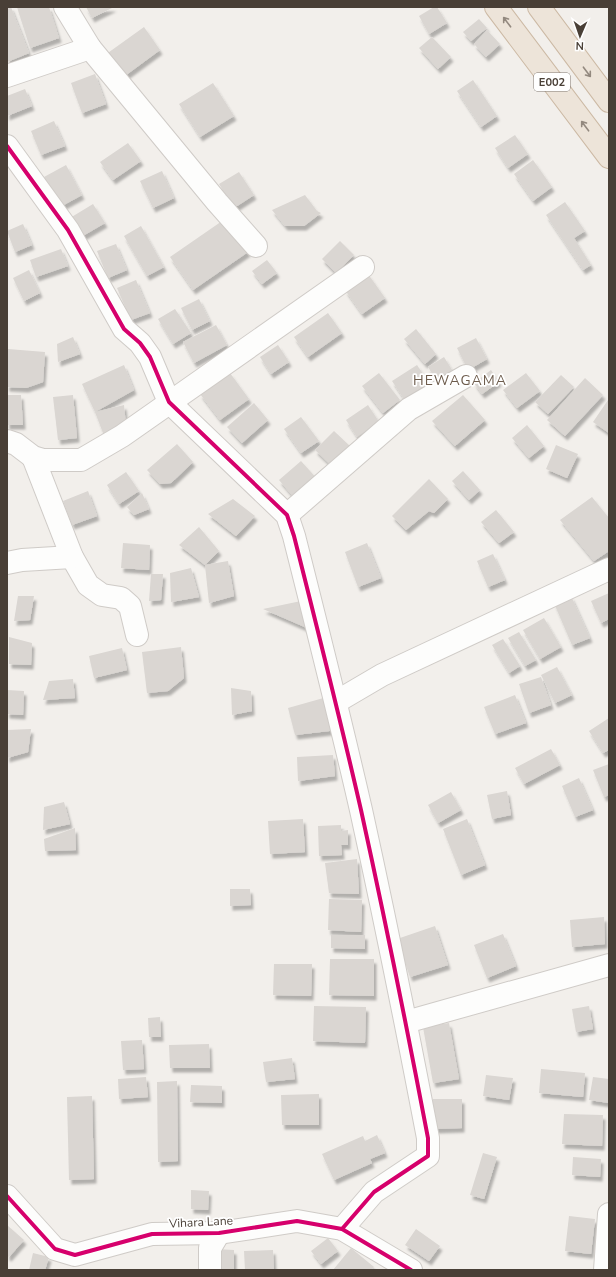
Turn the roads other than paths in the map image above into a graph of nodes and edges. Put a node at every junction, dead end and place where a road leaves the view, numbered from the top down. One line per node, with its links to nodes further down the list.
1 (65, 7): 4 (street)
2 (496, 7): 8 (highway, E002, one-way to 2)
3 (539, 7): 6 (highway, E002, one-way to 6)
4 (90, 48): 5 (street); 9 (street)
5 (7, 76)
6 (609, 101)
7 (7, 146): 12 (street)
8 (609, 157)
9 (256, 246)
10 (363, 266): 12 (street)
11 (466, 376): 15 (street)
12 (169, 402): 14 (street); 15 (street)
13 (7, 441): 14 (street)
14 (33, 457): 16 (street)
15 (287, 515): 20 (street)
16 (72, 557): 17 (street); 19 (street)
17 (7, 563)
18 (609, 569): 20 (street)
19 (137, 635)
20 (336, 702): 22 (street)
21 (609, 965): 22 (street)
22 (406, 1022): 25 (street)
23 (7, 1196): 26 (street, Vihara Lane)
24 (609, 1214): 29 (street)
25 (342, 1229): 26 (street, Vihara Lane); 28 (street, Vihara Lane)
26 (219, 1233): 27 (street)
27 (210, 1270)
28 (411, 1270)
29 (605, 1270)

